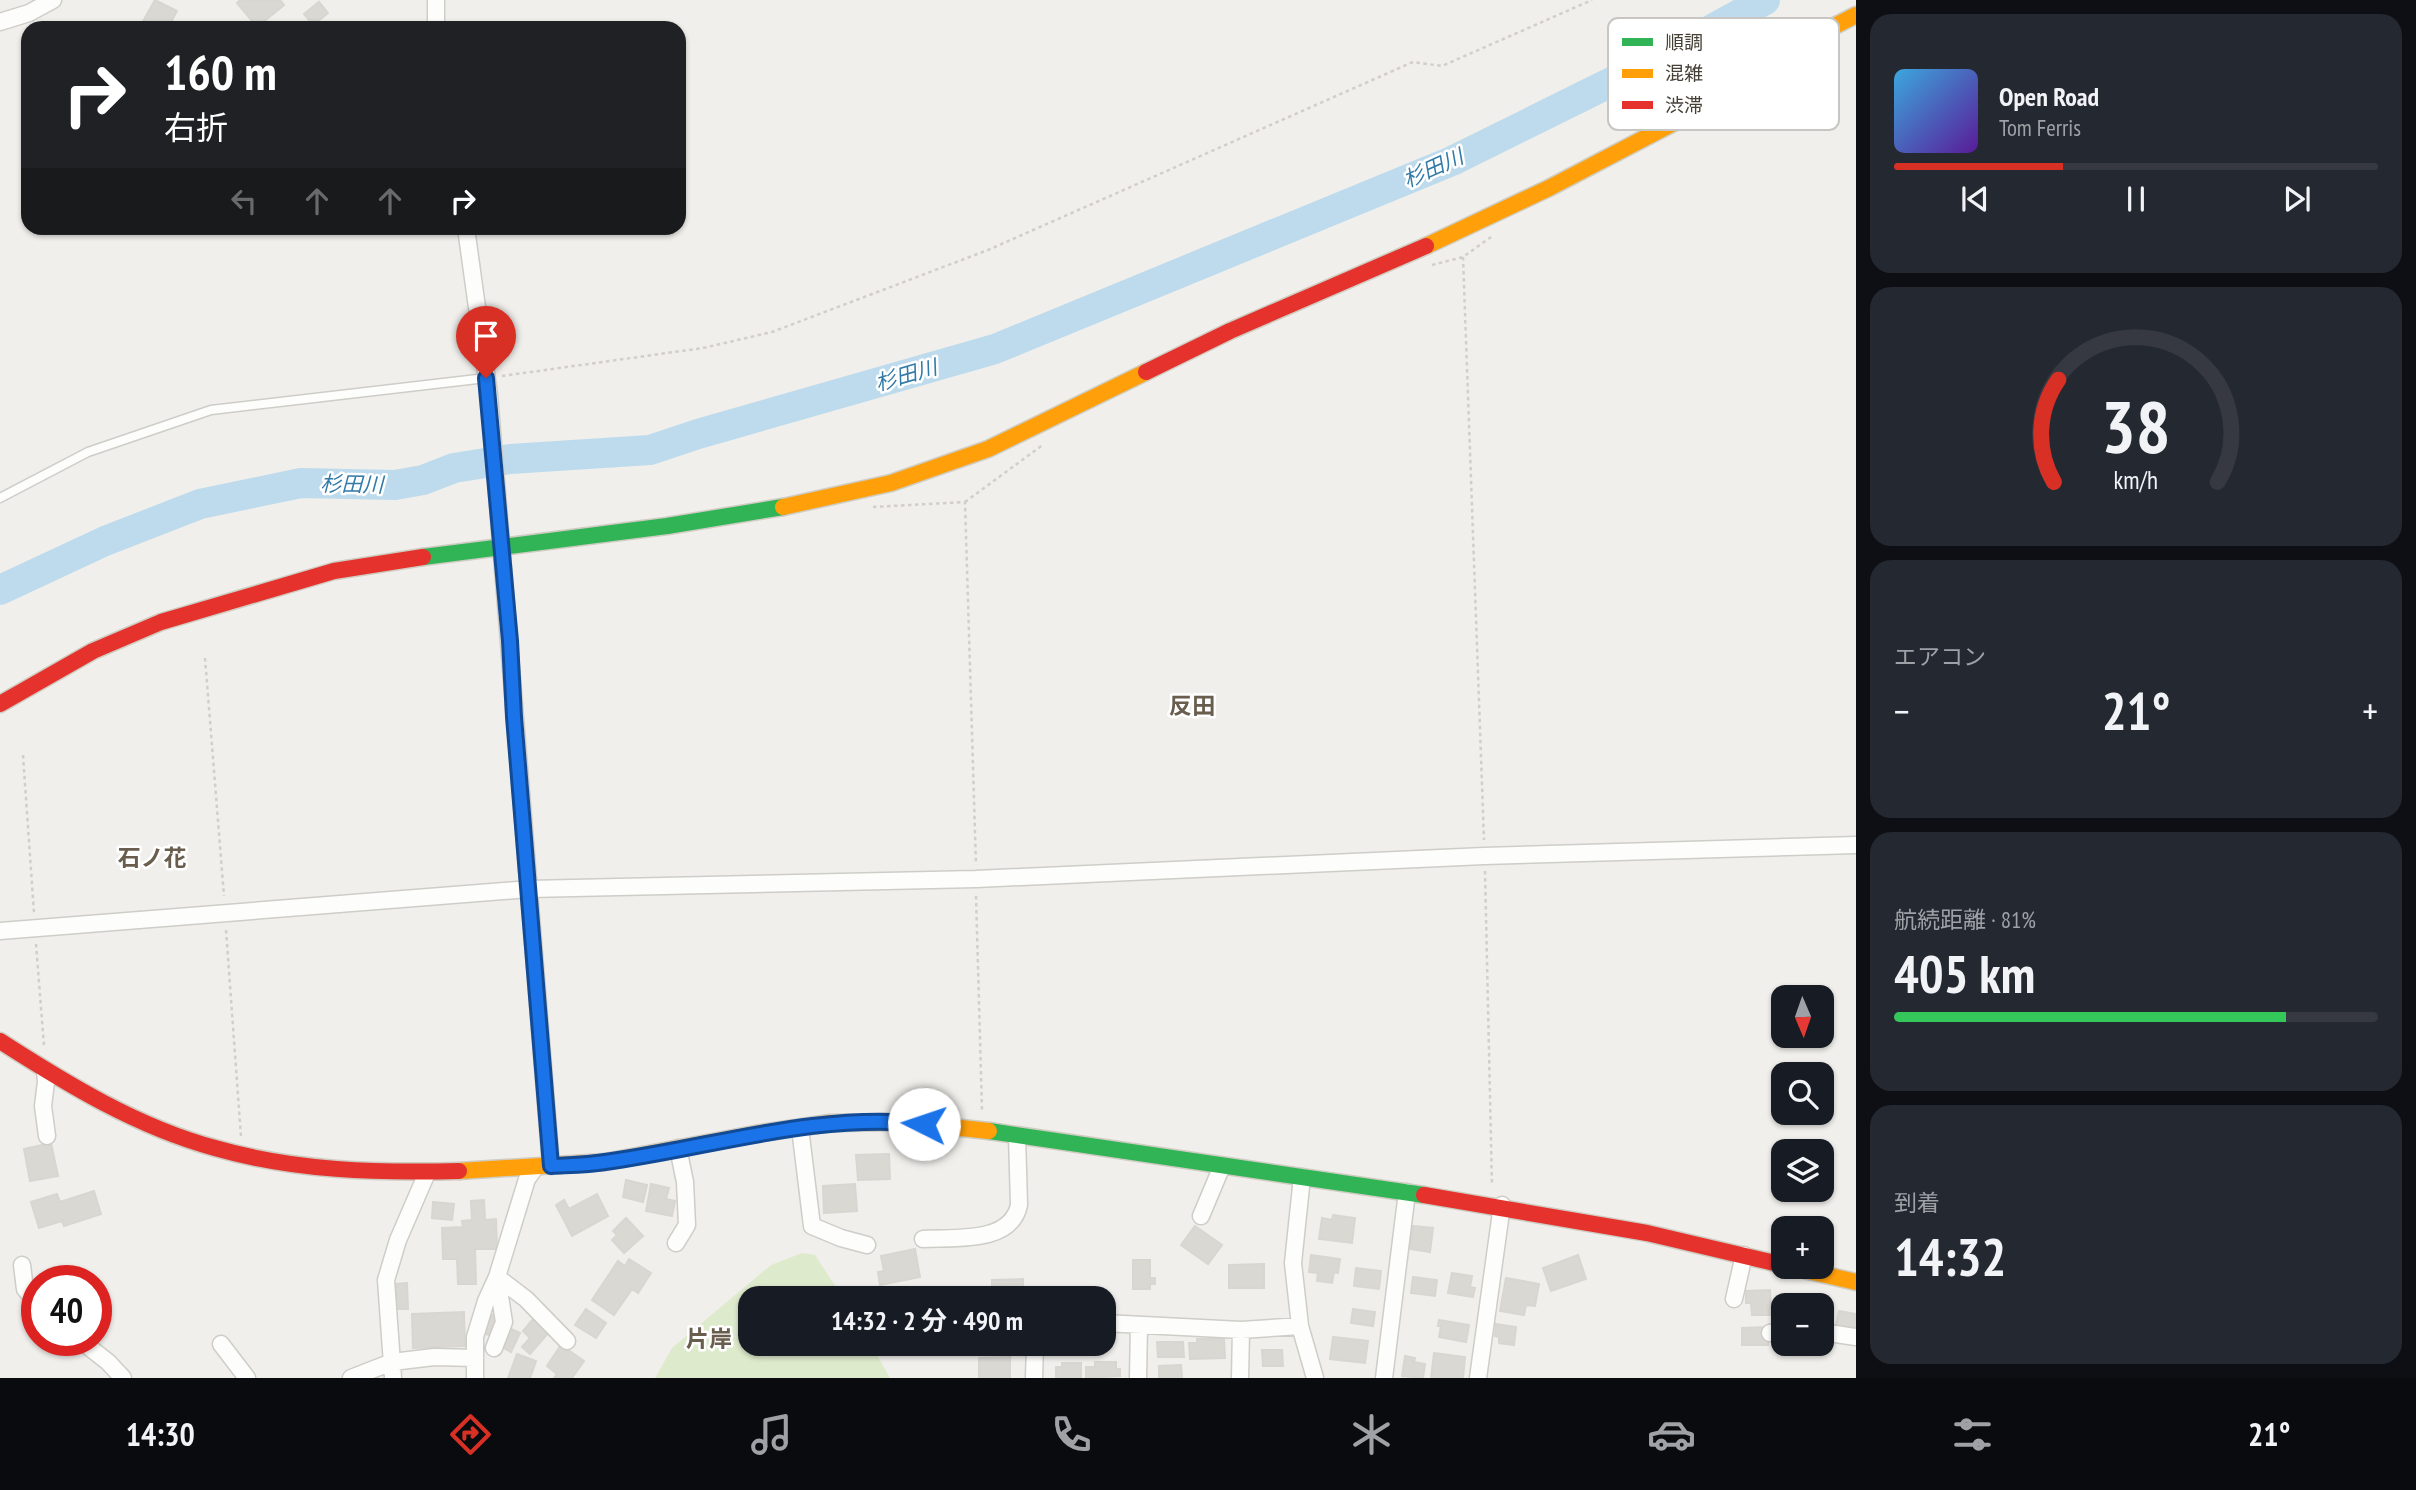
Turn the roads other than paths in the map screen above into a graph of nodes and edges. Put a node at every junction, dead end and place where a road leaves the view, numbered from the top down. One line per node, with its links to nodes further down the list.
1 (53, 0): 5 (street)
2 (436, 0): 4 (street)
3 (1856, 15): 6 (street)
4 (436, 21)
5 (0, 22)
6 (1839, 24)
7 (1660, 130): 11 (street)
8 (467, 235): 9 (street)
9 (487, 386): 10 (lane); 11 (street)
10 (0, 498)
11 (500, 541): 12 (street); 14 (street)
12 (0, 704)
13 (1856, 845): 14 (street)
14 (529, 889): 15 (street); 23 (street)
15 (0, 931)
16 (0, 1041): 17 (street)
17 (45, 1070): 19 (street); 24 (street)
18 (800, 1128): 20 (street); 21 (street); 31 (street)
19 (47, 1136)
20 (1017, 1136): 22 (street); 29 (street)
21 (678, 1149): 23 (street); 30 (street)
22 (1222, 1166): 25 (street); 28 (street)
23 (543, 1167): 24 (street); 34 (street)
24 (427, 1173): 50 (street)
25 (1302, 1177): 26 (street); 40 (street)
26 (1407, 1192): 27 (street); 59 (street)
27 (1497, 1205): 32 (street); 60 (street)
28 (1201, 1216)
29 (923, 1239)
30 (676, 1243)
31 (867, 1245)
32 (1744, 1255): 33 (street); 37 (street)
33 (1771, 1262)
34 (497, 1277): 44 (street); 46 (street); 49 (street)
35 (1834, 1277): 36 (street)
36 (1856, 1282)
37 (1734, 1299)
38 (1116, 1324): 39 (street)
39 (1139, 1325): 41 (street); 56 (street)
40 (1300, 1326): 41 (street); 58 (street)
41 (1241, 1330): 57 (street)
42 (1834, 1334): 43 (street)
43 (1856, 1337)
44 (567, 1342)
45 (221, 1344): 52 (street)
46 (495, 1348)
47 (100, 1356): 51 (street)
48 (1035, 1356): 55 (street)
49 (475, 1358): 50 (street); 54 (street)
50 (393, 1370): 53 (street)
51 (123, 1378)
52 (247, 1378)
53 (351, 1378)
54 (475, 1378)
55 (1034, 1378)
56 (1138, 1378)
57 (1240, 1378)
58 (1315, 1378)
59 (1384, 1378)
60 (1478, 1378)

